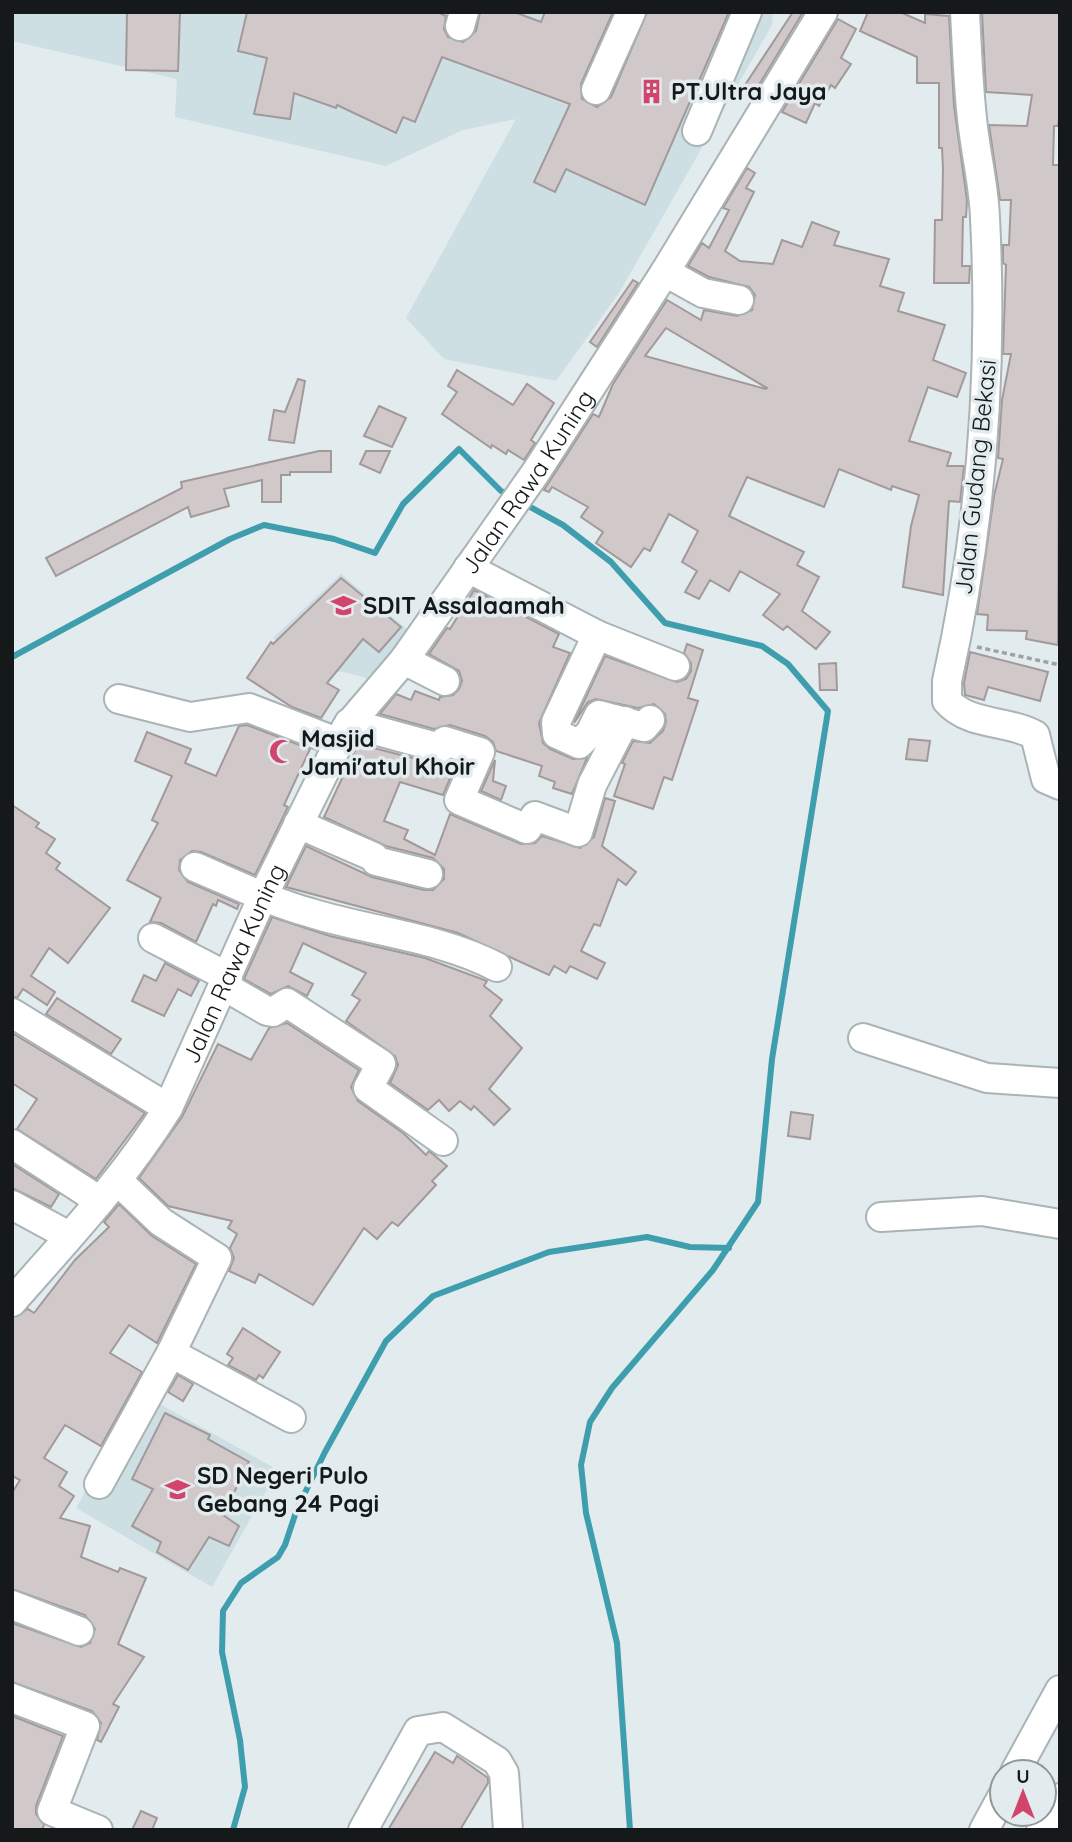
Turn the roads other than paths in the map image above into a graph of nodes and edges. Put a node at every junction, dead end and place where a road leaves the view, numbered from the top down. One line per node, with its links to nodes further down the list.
1 (631, 12): 5 (street)
2 (747, 12): 6 (street)
3 (823, 12): 7 (street, Jalan Rawa Kuning)
4 (965, 12): 16 (street, Jalan Gudang Bekasi)
5 (596, 90)
6 (697, 131)
7 (665, 272): 8 (street); 9 (street, Jalan Rawa Kuning)
8 (739, 300)
9 (468, 568): 10 (street); 11 (street, Jalan Rawa Kuning)
10 (597, 635): 12 (street); 15 (street)
11 (404, 660): 13 (street); 15 (street, Jalan Rawa Kuning)
12 (675, 666)
13 (444, 681)
14 (119, 699): 15 (street)
15 (343, 733): 17 (street, Jalan Rawa Kuning)
16 (1060, 785)
17 (298, 824): 19 (street); 20 (street, Jalan Rawa Kuning)
18 (195, 867): 20 (street)
19 (428, 874)
20 (263, 897): 22 (street); 23 (street, Jalan Rawa Kuning)
21 (153, 938): 23 (street)
22 (497, 967)
23 (226, 981): 27 (street, Jalan Rawa Kuning); 28 (street)
24 (12, 1013): 27 (street)
25 (863, 1038): 26 (street)
26 (1060, 1083)
27 (168, 1108): 30 (street, Jalan Rawa Kuning)
28 (443, 1141)
29 (12, 1144): 30 (street)
30 (109, 1191): 34 (street, Jalan Rawa Kuning); 36 (street)
31 (12, 1205): 34 (street)
32 (881, 1217): 33 (street)
33 (1060, 1224)
34 (69, 1236): 35 (street, Jalan Rawa Kuning)
35 (12, 1302)
36 (171, 1353): 37 (street); 38 (street)
37 (291, 1418)
38 (99, 1484)
39 (12, 1605): 40 (street)
40 (79, 1630)
41 (1060, 1689): 43 (street)
42 (12, 1698): 45 (street)
43 (1023, 1758)
44 (1060, 1798): 48 (street)
45 (98, 1830)
46 (363, 1830): 47 (street)
47 (508, 1830)
48 (1041, 1830)

